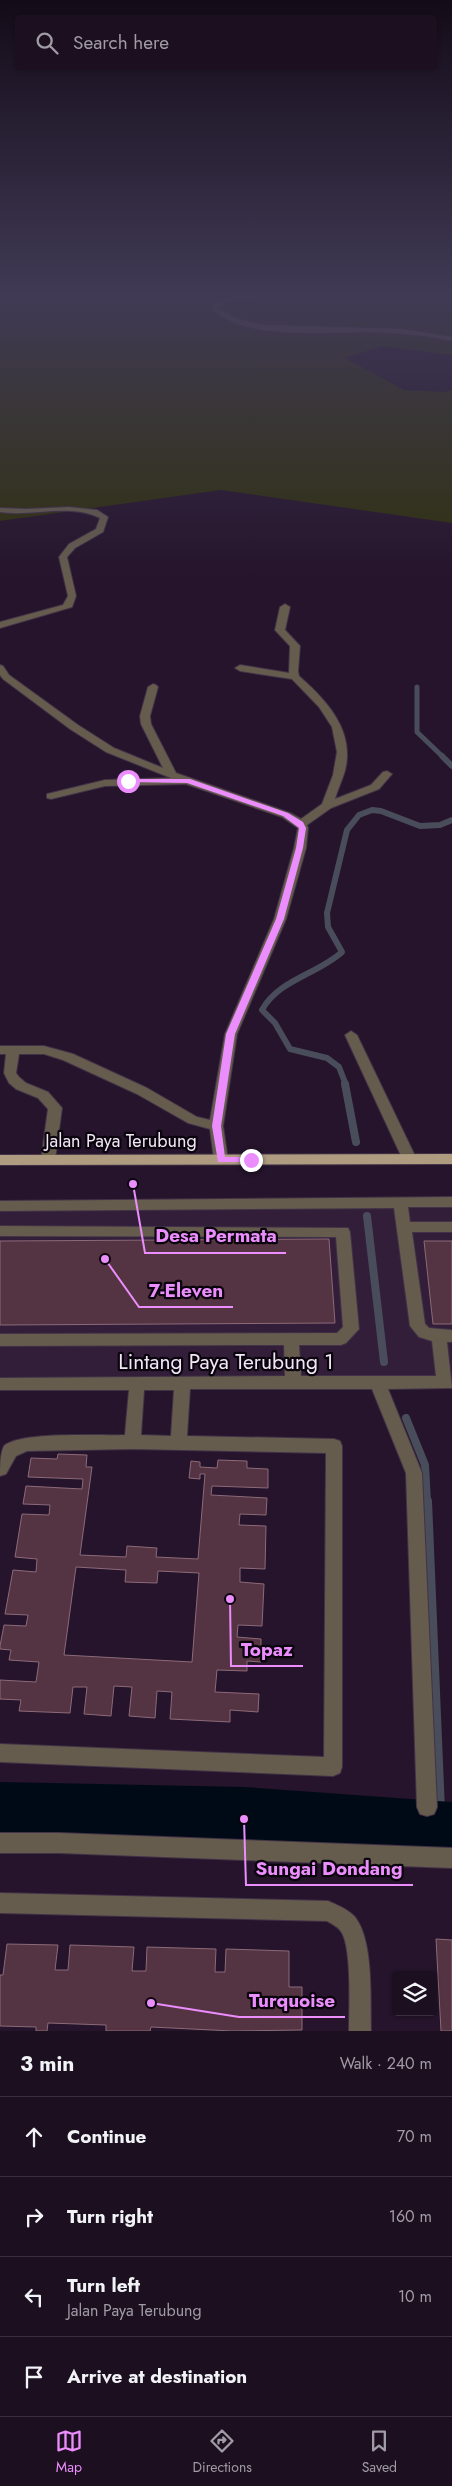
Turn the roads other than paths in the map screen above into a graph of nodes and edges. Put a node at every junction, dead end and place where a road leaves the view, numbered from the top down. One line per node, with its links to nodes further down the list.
1 (0, 510): 3 (street)
2 (285, 606): 6 (street)
3 (0, 625)
4 (0, 668): 8 (street)
5 (240, 668): 6 (street)
6 (295, 677): 12 (street)
7 (153, 687): 8 (street)
8 (171, 773): 10 (street)
9 (387, 774): 12 (street)
10 (188, 781): 11 (street); 13 (street)
11 (51, 796)
12 (327, 806): 13 (street)
13 (301, 824): 16 (street)
14 (351, 1035): 21 (street)
15 (6, 1050): 16 (street); 19 (street)
16 (216, 1126): 20 (street)
17 (452, 1159): 21 (main road, Jalan Paya Terubung)
18 (0, 1160): 19 (main road, Jalan Paya Terubung)
19 (48, 1160): 20 (main road, Jalan Paya Terubung)
20 (221, 1160): 21 (main road, Jalan Paya Terubung)
21 (410, 1160)
22 (400, 1202): 23 (street); 24 (street); 25 (street)
23 (452, 1202)
24 (0, 1206)
25 (404, 1227): 26 (street); 28 (street)
26 (452, 1227)
27 (0, 1231): 29 (street)
28 (446, 1336): 31 (street)
29 (291, 1339): 30 (street); 33 (street)
30 (0, 1340)
31 (448, 1382): 34 (street, Lintang Paya Terubung 1)
32 (137, 1383): 35 (street, Lintang Paya Terubung 1); 36 (street, Lintang Paya Terubung 1); 37 (street)
33 (291, 1383): 34 (street, Lintang Paya Terubung 1); 36 (street, Lintang Paya Terubung 1)
34 (378, 1383): 41 (street)
35 (0, 1384)
36 (182, 1384): 38 (street)
37 (133, 1442): 38 (street); 39 (street)
38 (179, 1443): 40 (street)
39 (0, 1468)
40 (0, 1753)
41 (427, 1807)
42 (0, 1843): 43 (street)
43 (452, 1858)
44 (0, 1903): 45 (street)
45 (360, 2031)

